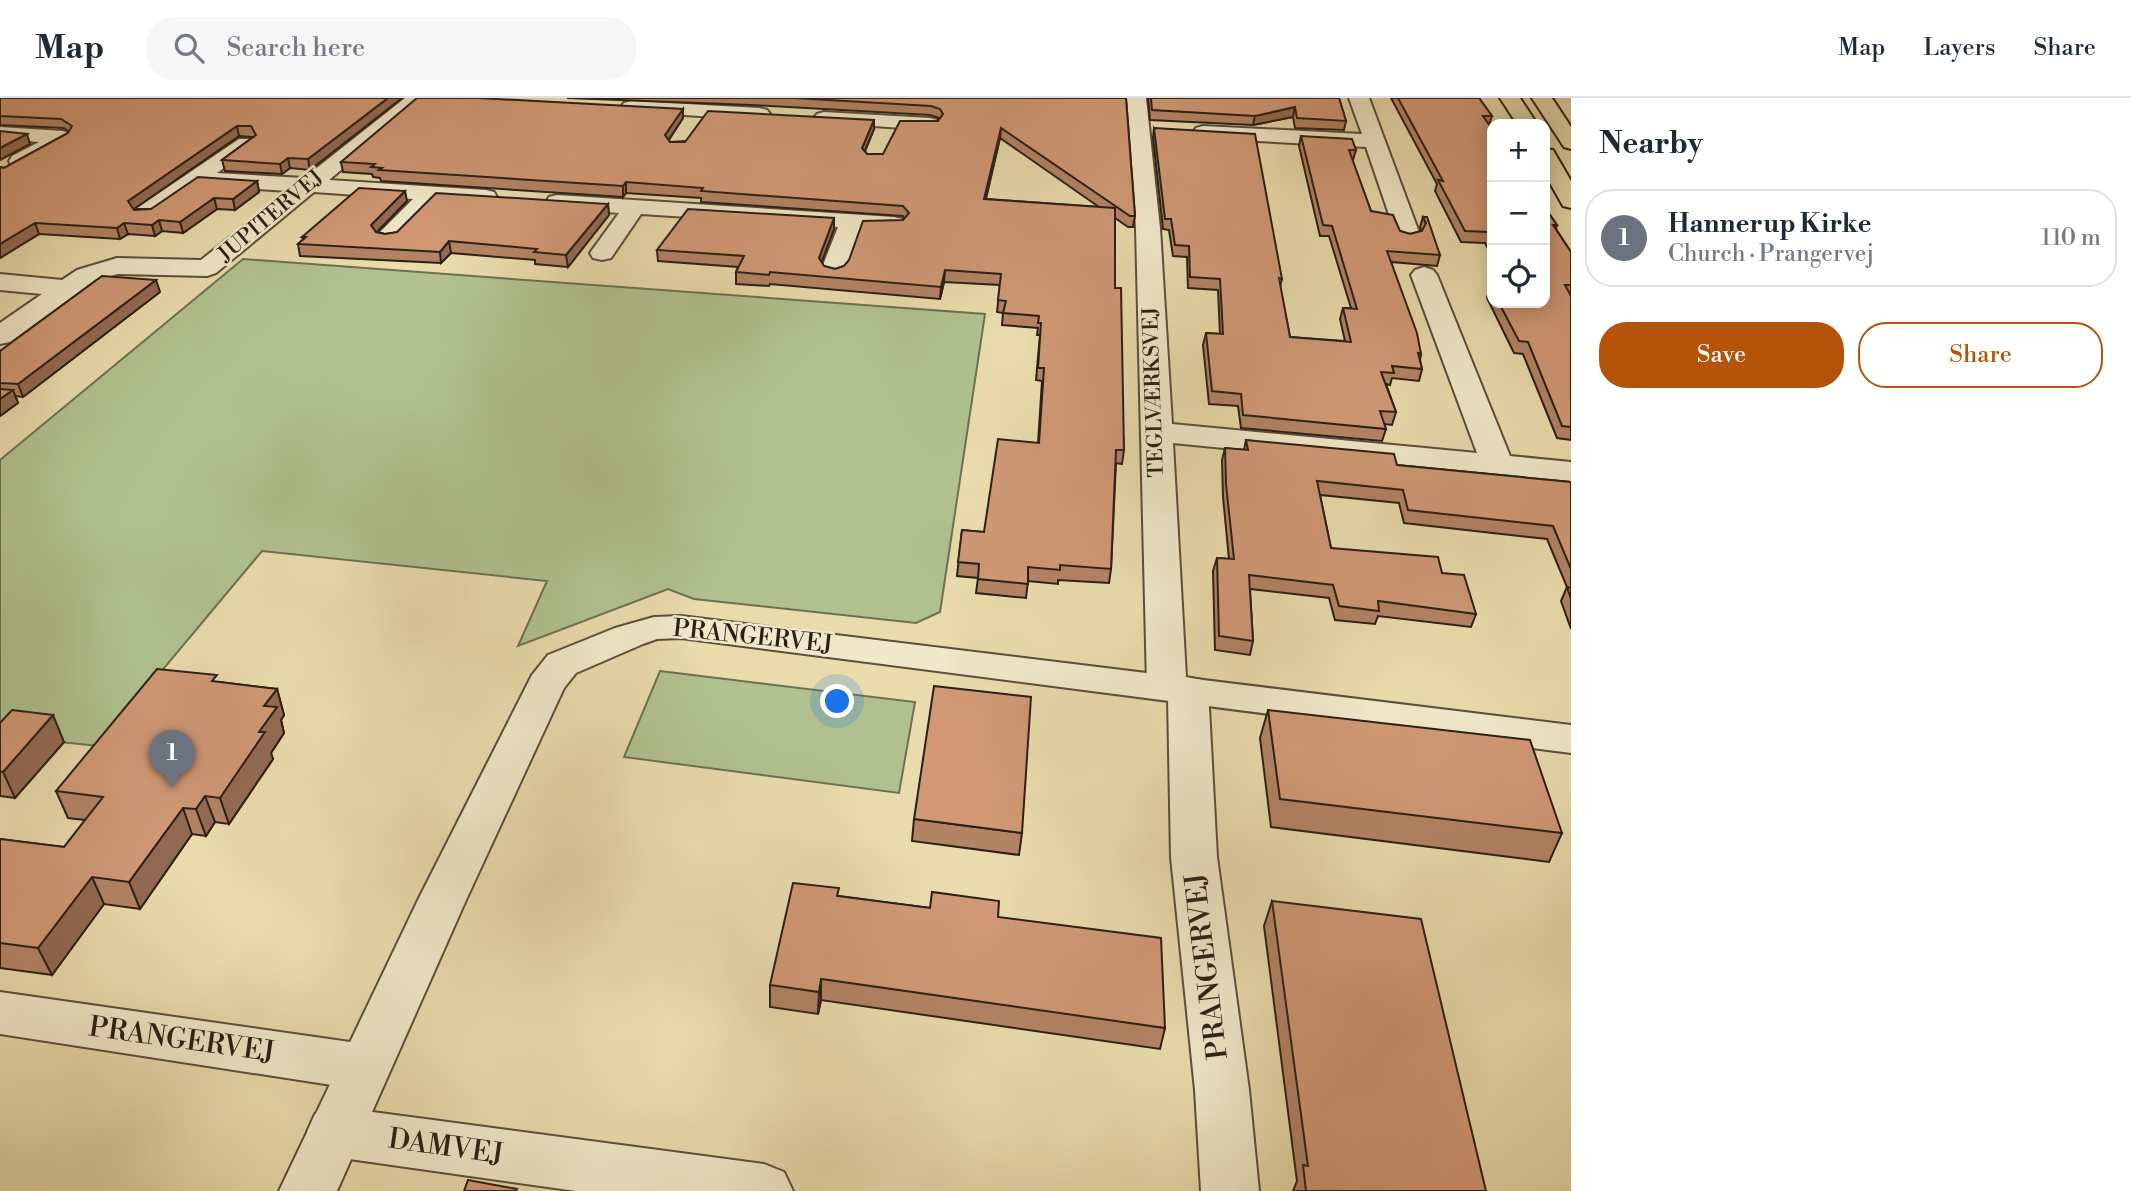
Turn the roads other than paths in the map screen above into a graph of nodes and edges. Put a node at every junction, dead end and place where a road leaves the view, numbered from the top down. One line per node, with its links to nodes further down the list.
1 (417, 98): 23 (street, JUPITERVEJ)
2 (1359, 98): 16 (street)
3 (1510, 98): 10 (main road)
4 (1542, 98): 18 (main road)
5 (606, 106): 6 (street)
6 (702, 111): 7 (street); 15 (street)
7 (783, 116)
8 (810, 117): 11 (street)
9 (1144, 118): 40 (street, TEGLVÆRKSVEJ)
10 (1524, 119)
11 (890, 121): 12 (street); 19 (street)
12 (930, 124)
13 (1182, 131): 16 (street)
14 (0, 133): 21 (street)
15 (686, 134)
16 (1376, 141): 32 (street)
17 (246, 143): 22 (street)
18 (1571, 143)
19 (880, 145)
20 (1550, 164): 27 (main road)
21 (6, 169)
22 (195, 178): 23 (street); 29 (street)
23 (307, 185): 24 (street); 38 (street, JUPITERVEJ)
24 (432, 193): 25 (street); 33 (street)
25 (506, 198)
26 (530, 200): 28 (street)
27 (1571, 201)
28 (635, 207): 30 (street); 34 (street)
29 (145, 213)
30 (852, 222): 31 (street); 35 (street)
31 (894, 224)
32 (1408, 235)
33 (388, 236)
34 (603, 253)
35 (834, 270)
36 (1424, 275): 41 (street)
37 (0, 282): 38 (street)
38 (65, 288): 39 (street, JUPITERVEJ)
39 (0, 336)
40 (1155, 432): 41 (street); 43 (street, TEGLVÆRKSVEJ)
41 (1497, 465): 42 (street)
42 (1571, 472)
43 (1178, 688): 44 (street, PRANGERVEJ); 46 (street, PRANGERVEJ); 50 (street, PRANGERVEJ)
44 (1571, 739)
45 (0, 1013): 46 (street, PRANGERVEJ)
46 (364, 1067): 47 (street, PRANGERVEJ)
47 (335, 1132): 48 (street, PRANGERVEJ); 49 (street, DAMVEJ)
48 (308, 1191)
49 (764, 1191)
50 (1230, 1191)

